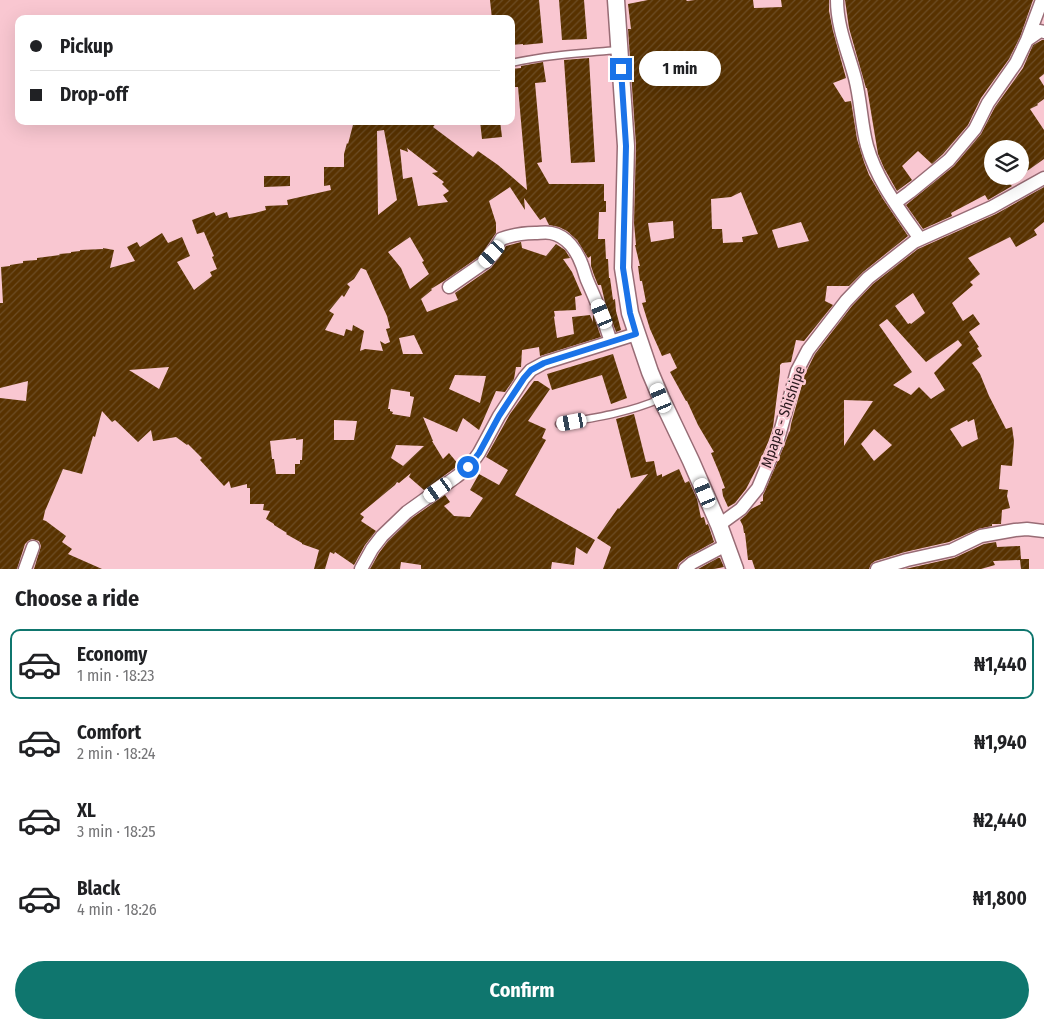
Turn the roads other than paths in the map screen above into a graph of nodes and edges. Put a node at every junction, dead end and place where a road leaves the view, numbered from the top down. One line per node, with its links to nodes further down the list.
1 (616, 0): 6 (street)
2 (836, 0): 9 (street)
3 (1042, 0): 5 (street)
4 (1044, 32): 5 (street)
5 (1027, 40): 9 (street)
6 (620, 50): 7 (lane); 12 (street)
7 (515, 62)
8 (1044, 178): 10 (street, Mpape - Shishipe)
9 (895, 203): 10 (street)
10 (920, 239): 16 (street, Mpape - Shishipe)
11 (449, 287): 13 (street)
12 (636, 334): 13 (street); 14 (street)
13 (611, 342): 21 (street)
14 (661, 398): 15 (lane); 16 (street)
15 (559, 424)
16 (720, 526): 18 (street)
17 (1044, 531): 24 (street)
18 (726, 544): 22 (street); 23 (street)
19 (33, 547): 20 (street)
20 (25, 569)
21 (361, 569)
22 (685, 569)
23 (735, 569)
24 (877, 569)

